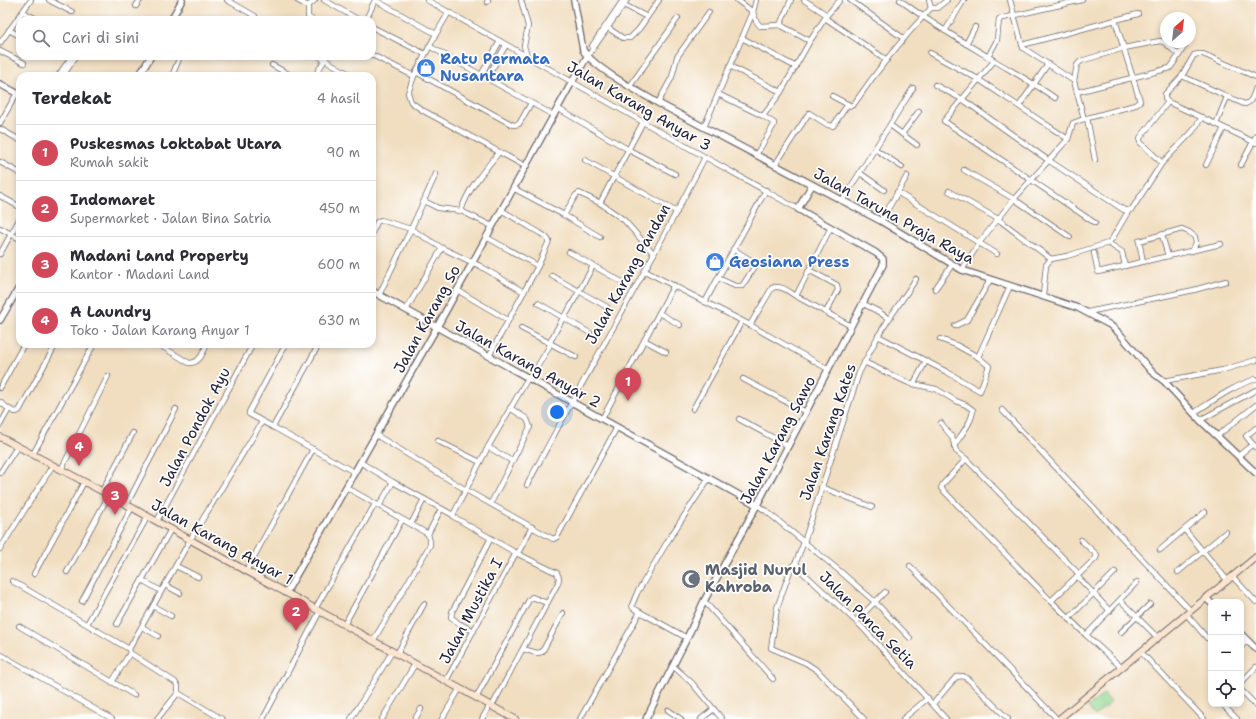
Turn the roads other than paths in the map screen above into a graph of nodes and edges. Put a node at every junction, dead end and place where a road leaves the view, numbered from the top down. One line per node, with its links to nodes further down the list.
1 (31, 0): 31 (street)
2 (49, 0): 32 (street)
3 (140, 0): 28 (street)
4 (182, 0): 39 (street)
5 (227, 0): 40 (street)
6 (297, 0): 29 (street)
7 (315, 0): 29 (street)
8 (324, 0): 42 (street)
9 (375, 0): 43 (street); 58 (street)
10 (427, 0): 33 (street, Jalan Karang Anyar 3)
11 (520, 0): 75 (street)
12 (574, 0): 76 (street)
13 (627, 0): 27 (street)
14 (659, 0): 46 (street)
15 (737, 0): 35 (street)
16 (756, 0): 35 (street)
17 (791, 0): 51 (street)
18 (804, 0): 44 (street)
19 (840, 0): 44 (street)
20 (850, 0): 60 (street)
21 (900, 0): 47 (street)
22 (929, 0): 30 (street)
23 (947, 0): 30 (street)
24 (964, 0): 56 (street)
25 (1010, 0): 45 (street)
26 (1082, 0): 45 (street)
27 (623, 3): 46 (street); 53 (street); 76 (street)
28 (136, 6)
29 (308, 6): 41 (street)
30 (931, 8): 47 (street)
31 (23, 12): 37 (street); 38 (street)
32 (72, 12)
33 (449, 12): 58 (street); 61 (street, Jalan Karang Anyar 3)
34 (710, 12): 126 (street)
35 (753, 12): 51 (street); 59 (street)
36 (1138, 14): 49 (street)
37 (20, 16)
38 (30, 16)
39 (173, 16)
40 (255, 16)
41 (308, 16)
42 (352, 16)
43 (368, 16)
44 (826, 16): 62 (street); 86 (street)
45 (1014, 16): 66 (street); 77 (street)
46 (647, 17): 53 (street)
47 (922, 17): 56 (street); 60 (street)
48 (678, 18): 112 (street)
49 (1115, 20): 66 (street); 68 (street)
50 (16, 21): 55 (street)
51 (780, 25): 62 (street)
52 (975, 27): 64 (street)
53 (608, 28): 76 (street)
54 (376, 29): 72 (street)
55 (9, 30): 57 (street); 63 (street)
56 (946, 31): 64 (street)
57 (16, 34)
58 (436, 34): 67 (street)
59 (742, 38): 91 (street); 92 (street)
60 (903, 38): 86 (street)
61 (500, 41): 65 (street, Jalan Karang Anyar 3); 101 (street)
62 (810, 41): 92 (street)
63 (0, 43)
64 (966, 44): 77 (street)
65 (506, 45): 75 (street, Jalan Karang Anyar 3); 104 (street)
66 (1022, 45): 89 (street)
67 (430, 46): 72 (street); 101 (street)
68 (1124, 48): 73 (street); 103 (street); 107 (street)
69 (1183, 48): 73 (street)
70 (0, 51): 78 (street)
71 (930, 53): 106 (street)
72 (425, 54): 100 (street)
73 (1179, 55): 103 (street)
74 (376, 56): 100 (street)
75 (527, 56): 108 (street, Jalan Karang Anyar 3)
76 (587, 57): 108 (street, Jalan Karang So); 112 (street, Jalan Taruna Praja Raya)
77 (988, 57): 87 (street)
78 (16, 60)
79 (17, 60): 88 (street)
80 (69, 60): 93 (street)
81 (73, 60): 94 (street)
82 (149, 60): 95 (street)
83 (179, 60): 96 (street)
84 (325, 60): 98 (street)
85 (329, 60): 99 (street)
86 (887, 60): 127 (street)
87 (994, 61): 106 (street); 109 (street)
88 (24, 64)
89 (1048, 64): 107 (street); 109 (street)
90 (272, 65): 97 (street)
91 (730, 66): 115 (street); 118 (street)
92 (796, 67): 115 (street)
93 (61, 72)
94 (66, 72)
95 (141, 72)
96 (174, 72)
97 (285, 72)
98 (317, 72)
99 (347, 72)
100 (415, 74): 125 (street); 150 (street)
101 (481, 75): 104 (street)
102 (1182, 76): 105 (street); 121 (street); 124 (street)
103 (1133, 77): 116 (street); 134 (street)
104 (487, 78): 125 (street)
105 (1256, 78)
106 (978, 79): 122 (street); 128 (street)
107 (1074, 80): 116 (street)
108 (572, 82): 129 (street, Jalan Karang So); 135 (street, Jalan Karang Anyar 3)
109 (1034, 83): 123 (street); 128 (street)
110 (0, 84): 117 (street)
111 (934, 85): 122 (street)
112 (630, 86): 126 (street, Jalan Taruna Praja Raya)
113 (913, 88): 138 (street)
114 (1256, 88): 121 (street)
115 (780, 92): 132 (street)
116 (1077, 92): 134 (street)
117 (16, 93)
118 (718, 94): 132 (street); 139 (street)
119 (832, 96): 127 (street)
120 (16, 97): 136 (street)
121 (1227, 97): 137 (street)
122 (962, 98): 154 (street); 170 (street)
123 (1054, 98)
124 (1168, 102): 133 (street); 157 (street)
125 (531, 103): 131 (street)
126 (658, 103): 139 (street, Jalan Taruna Praja Raya)
127 (848, 104): 159 (street)
128 (1019, 106): 145 (street)
129 (557, 108): 131 (street, Jalan Karang So); 149 (street)
130 (919, 111): 142 (street)
131 (553, 115): 161 (street, Jalan Karang So)
132 (763, 116): 151 (street)
133 (1202, 117): 137 (street); 157 (street)
134 (1085, 118): 145 (street); 155 (street)
135 (643, 122): 149 (street); 152 (street, Jalan Karang Anyar 3)
136 (0, 123)
137 (1216, 124): 140 (street)
138 (890, 125): 142 (street); 148 (street)
139 (704, 127): 151 (street, Jalan Taruna Praja Raya)
140 (1224, 128): 146 (street); 158 (street)
141 (0, 129): 144 (street)
142 (902, 134): 147 (street)
143 (1256, 136): 146 (street)
144 (16, 138)
145 (1068, 138): 154 (street)
146 (1255, 143): 160 (street)
147 (917, 145)
148 (875, 149): 162 (street); 165 (street)
149 (629, 150): 167 (street); 168 (street)
150 (499, 152): 161 (street); 186 (street)
151 (756, 155): 159 (street, Jalan Taruna Praja Raya)
152 (705, 157): 173 (street, Jalan Karang Anyar 3); 187 (street, Jalan Karang Pandan)
153 (585, 160): 168 (street)
154 (1048, 160): 170 (street); 185 (street)
155 (1095, 160)
156 (0, 162): 164 (street)
157 (1162, 163): 185 (street)
158 (1206, 164)
159 (775, 165): 171 (street, Jalan Taruna Praja Raya)
160 (1241, 165)
161 (525, 166): 172 (street, Jalan Karang So)
162 (902, 167)
163 (964, 170): 178 (street)
164 (16, 171)
165 (860, 172): 174 (street); 180 (street)
166 (436, 174): 179 (street)
167 (675, 174)
168 (615, 176): 181 (street); 187 (street)
169 (907, 176): 176 (street)
170 (1031, 180): 178 (street); 191 (street)
171 (812, 185): 180 (street, Jalan Taruna Praja Raya); 183 (street)
172 (513, 188): 184 (street, Jalan Karang So); 188 (street)
173 (766, 190): 183 (street, Jalan Karang Anyar 3); 208 (street)
174 (884, 190)
175 (950, 191): 189 (street)
176 (897, 192): 190 (street); 204 (street)
177 (0, 196): 182 (street)
178 (1014, 199): 189 (street); 203 (street)
179 (424, 201): 186 (street); 197 (street)
180 (842, 201): 190 (street, Jalan Taruna Praja Raya)
181 (600, 203): 188 (street); 213 (street)
182 (16, 205)
183 (798, 208): 195 (street, Jalan Karang Sawo)
184 (501, 210): 194 (street, Jalan Karang So); 220 (street)
185 (1129, 210): 205 (street)
186 (461, 211): 194 (street)
187 (677, 212): 213 (street, Jalan Karang Pandan)
188 (564, 215): 202 (street)
189 (998, 219): 204 (street); 216 (street)
190 (881, 221): 219 (street, Jalan Taruna Praja Raya)
191 (1095, 223)
192 (376, 224): 197 (street)
193 (16, 225): 198 (street)
194 (492, 226): 201 (street, Jalan Karang So)
195 (830, 227): 223 (street); 245 (street, Jalan Karang Sawo)
196 (0, 228): 198 (street)
197 (411, 229): 207 (street); 240 (street)
198 (11, 234): 200 (street); 212 (street)
199 (1162, 235): 209 (street); 215 (street); 218 (street)
200 (16, 237)
201 (486, 237): 217 (street, Jalan Karang So); 220 (street)
202 (600, 237)
203 (1070, 237)
204 (979, 243): 214 (street); 224 (street)
205 (1108, 243): 216 (street); 222 (street)
206 (1221, 244): 209 (street)
207 (442, 248): 217 (street); 247 (street)
208 (733, 249): 227 (street); 227 (street)
209 (1192, 251): 215 (street)
210 (569, 252): 221 (street)
211 (1094, 253): 222 (street)
212 (0, 254)
213 (654, 254): 225 (street, Jalan Karang Pandan)
214 (997, 254)
215 (1168, 256): 218 (street)
216 (1051, 259): 242 (street)
217 (472, 262): 235 (street, Jalan Karang So); 237 (street)
218 (1143, 262): 222 (street)
219 (952, 265): 224 (street, Jalan Taruna Praja Raya); 234 (street)
220 (538, 266): 237 (street)
221 (593, 266): 231 (street); 236 (street)
222 (1125, 266)
223 (809, 270): 241 (street); 248 (street)
224 (962, 270): 229 (street, Jalan Taruna Praja Raya)
225 (645, 271): 232 (street); 292 (street, Jalan Karang Pandan)
226 (552, 276): 236 (street)
227 (718, 278): 243 (street)
228 (916, 279): 252 (street, Jalan Karang Kates)
229 (990, 280): 233 (street, Jalan Taruna Praja Raya); 259 (street)
230 (1226, 281): 249 (street)
231 (622, 282)
232 (674, 285): 243 (street); 250 (street)
233 (1010, 286): 242 (street, Jalan Taruna Praja Raya); 278 (street)
234 (935, 289)
235 (457, 290): 254 (street); 260 (street, Jalan Karang So)
236 (578, 291): 246 (street); 251 (street)
237 (524, 292): 254 (street)
238 (16, 293): 253 (street)
239 (376, 293): 240 (street, Jalan Karang Anyar 2)
240 (379, 295): 247 (street, Jalan Karang Anyar 2)
241 (796, 296): 248 (street); 257 (street)
242 (1044, 296): 249 (street, Jalan Taruna Praja Raya)
243 (704, 302): 255 (street)
244 (538, 303): 251 (street)
245 (862, 303): 252 (street); 258 (street, Jalan Karang Sawo)
246 (607, 307)
247 (406, 310): 260 (street, Jalan Karang Anyar 2)
248 (826, 312): 258 (street)
249 (1088, 312): 287 (street, Jalan Taruna Praja Raya)
250 (659, 313): 256 (street); 265 (street)
251 (564, 319): 262 (street); 266 (street)
252 (889, 319): 263 (street, Jalan Karang Kates)
253 (0, 320)
254 (508, 320): 276 (street)
255 (742, 321): 257 (street); 297 (street)
256 (680, 325)
257 (750, 325): 282 (street)
258 (850, 326): 282 (street, Jalan Karang Sawo)
259 (955, 326)
260 (437, 327): 276 (street, Jalan Karang Anyar 2); 311 (street, Jalan Karang So)
261 (521, 328): 266 (street)
262 (590, 333)
263 (878, 336): 279 (street); 281 (street, Jalan Karang Kates)
264 (940, 339): 278 (street)
265 (644, 340): 275 (street); 301 (street)
266 (550, 345): 277 (street); 284 (street)
267 (22, 348): 289 (street)
268 (54, 348): 295 (street)
269 (92, 348): 321 (street)
270 (165, 348): 271 (street)
271 (205, 348)
272 (251, 348): 352 (street, Jalan Pondok Ayu)
273 (284, 348): 304 (street)
274 (317, 348): 307 (street)
275 (666, 352)
276 (488, 356): 284 (street, Jalan Karang Anyar 2)
277 (576, 357)
278 (978, 357): 279 (street)
279 (926, 360): 288 (street)
280 (1256, 360): 287 (street)
281 (864, 362): 288 (street); 337 (street, Jalan Karang Kates)
282 (828, 369): 299 (street, Jalan Karang Sawo)
283 (108, 376): 328 (street)
284 (529, 378): 292 (street, Jalan Karang Anyar 2); 294 (street)
285 (743, 379): 299 (street)
286 (1256, 379): 300 (street)
287 (1164, 381): 300 (street, Jalan Taruna Praja Raya)
288 (914, 383): 318 (street)
289 (0, 388)
290 (1256, 390): 303 (street)
291 (0, 402): 295 (street)
292 (571, 402): 301 (street, Jalan Karang Anyar 2); 335 (street, Jalan Karang Pandan)
293 (1256, 405): 312 (street)
294 (510, 408): 319 (street); 324 (street)
295 (8, 409): 306 (street)
296 (176, 409): 345 (street)
297 (693, 409)
298 (1002, 410): 403 (street)
299 (806, 412): 317 (street, Jalan Karang Sawo)
300 (1194, 413): 303 (street, Jalan Taruna Praja Raya)
301 (602, 419): 308 (street, Jalan Karang Anyar 2)
302 (739, 419): 317 (street)
303 (1200, 420): 312 (street, Jalan Taruna Praja Raya)
304 (262, 422): 307 (street); 360 (street)
305 (941, 423): 318 (street)
306 (0, 425)
307 (273, 427): 320 (street)
308 (617, 427): 332 (street, Jalan Karang Anyar 2); 354 (street)
309 (1256, 428): 315 (street)
310 (133, 433): 339 (street)
311 (376, 435): 325 (street, Jalan Karang So); 338 (street)
312 (1217, 436): 322 (street, Jalan Taruna Praja Raya)
313 (0, 437): 316 (main road, Jalan Karang Anyar 1)
314 (438, 442): 326 (street)
315 (1254, 445): 322 (street)
316 (17, 446): 321 (main road, Jalan Karang Anyar 1); 330 (street)
317 (788, 446): 344 (street, Jalan Karang Sawo)
318 (954, 446): 323 (street)
319 (488, 447): 324 (street); 326 (street)
320 (313, 449): 329 (street); 371 (street)
321 (33, 454): 327 (main road, Jalan Karang Anyar 1)
322 (1238, 456): 331 (street, Jalan Taruna Praja Raya)
323 (966, 459): 376 (street); 389 (street)
324 (512, 461): 342 (street)
325 (360, 462): 329 (street, Jalan Karang So); 334 (street)
326 (480, 462): 338 (street)
327 (53, 465): 328 (main road, Jalan Karang Anyar 1); 363 (street)
328 (61, 470): 333 (main road, Jalan Karang Anyar 1)
329 (354, 472): 336 (street, Jalan Karang So)
330 (0, 473)
331 (1256, 473)
332 (709, 478): 344 (street, Jalan Karang Anyar 2); 401 (street)
333 (84, 482): 339 (main road, Jalan Karang Anyar 1); 375 (street)
334 (393, 482): 341 (street); 343 (street)
335 (527, 485)
336 (346, 487): 343 (street); 386 (street, Jalan Karang So)
337 (821, 487): 346 (street); 362 (street, Jalan Karang Kates)
338 (466, 490): 342 (street); 349 (street)
339 (102, 491): 340 (main road, Jalan Karang Anyar 1)
340 (109, 495): 345 (main road, Jalan Karang Anyar 1); 372 (street)
341 (424, 499): 347 (street); 353 (street)
342 (491, 503): 354 (street)
343 (377, 505): 351 (street); 399 (street)
344 (757, 505): 362 (street); 392 (street, Jalan Karang Sawo)
345 (129, 506): 350 (main road, Jalan Karang Anyar 1); 391 (street)
346 (872, 507)
347 (442, 509): 349 (street); 358 (street)
348 (1206, 512): 356 (street)
349 (453, 515): 359 (street)
350 (148, 516): 352 (main road, Jalan Karang Anyar 1); 408 (street)
351 (402, 520): 353 (street); 410 (street)
352 (157, 521): 355 (main road, Jalan Karang Anyar 1)
353 (411, 524): 358 (street)
354 (532, 527): 366 (street, Jalan Mustika I)
355 (171, 529): 360 (main road, Jalan Karang Anyar 1); 380 (street)
356 (1185, 530): 364 (street); 365 (street)
357 (1226, 532): 365 (street)
358 (428, 534): 423 (street)
359 (491, 538): 366 (street); 413 (street)
360 (190, 540): 369 (street); 371 (main road, Jalan Karang Anyar 1)
361 (1082, 540): 376 (street)
362 (804, 542): 368 (street); 393 (street)
363 (0, 549)
364 (1160, 550)
365 (1203, 551): 374 (street); 378 (street)
366 (517, 553): 395 (street); 413 (street, Jalan Mustika I)
367 (1256, 558): 378 (main road)
368 (796, 562): 407 (street, Jalan Panca Setia); 468 (street)
369 (176, 566): 377 (street); 382 (street)
370 (910, 566): 471 (street)
371 (246, 571): 386 (main road, Jalan Karang Anyar 1)
372 (67, 572)
373 (1114, 572): 387 (street)
374 (1178, 572)
375 (34, 574)
376 (1078, 575): 387 (street); 389 (street)
377 (198, 577)
378 (1230, 579): 388 (main road); 394 (street)
379 (12, 580): 408 (street)
380 (142, 580): 383 (street); 409 (street)
381 (1137, 582): 390 (street)
382 (165, 585): 383 (street); 385 (street)
383 (162, 591): 398 (street)
384 (885, 592): 393 (street)
385 (180, 593)
386 (286, 593): 399 (main road, Jalan Karang Anyar 1)
387 (1093, 593): 400 (street); 406 (street)
388 (1206, 598): 403 (main road)
389 (1051, 600): 406 (street)
390 (1120, 600): 400 (street); 405 (street)
391 (82, 601)
392 (704, 601): 419 (street, Jalan Karang Sawo); 435 (street)
393 (875, 602): 407 (street); 420 (street)
394 (1256, 602)
395 (547, 603): 425 (street); 443 (street)
396 (424, 604): 429 (street)
397 (1150, 604): 405 (street)
398 (153, 606): 404 (street); 412 (street)
399 (318, 610): 410 (main road, Jalan Karang Anyar 1); 456 (street)
400 (1110, 611): 415 (street)
401 (640, 612): 419 (street); 463 (street)
402 (563, 613): 425 (street)
403 (1189, 613): 418 (street); 421 (main road)
404 (171, 616)
405 (1137, 617): 414 (street); 421 (street)
406 (1069, 618): 415 (street)
407 (856, 621): 444 (street, Jalan Panca Setia)
408 (87, 624): 427 (street)
409 (117, 624)
410 (344, 625): 423 (main road, Jalan Karang Anyar 1)
411 (19, 626): 438 (street)
412 (142, 627): 417 (street); 427 (street)
413 (474, 631): 437 (street, Jalan Mustika I)
414 (1121, 632)
415 (1086, 635): 433 (street)
416 (1242, 635): 422 (street)
417 (158, 636)
418 (1208, 637)
419 (687, 638): 432 (street, Jalan Karang Sawo)
420 (910, 638)
421 (1158, 638): 428 (main road)
422 (1247, 640): 424 (street); 426 (street)
423 (373, 641): 429 (main road, Jalan Karang Anyar 1)
424 (1244, 644)
425 (523, 649): 447 (street)
426 (1256, 649)
427 (130, 651): 438 (street); 440 (street)
428 (1141, 652): 433 (main road); 472 (street)
429 (395, 653): 431 (main road, Jalan Karang Anyar 1); 457 (street)
430 (0, 654): 453 (street)
431 (415, 664): 437 (main road, Jalan Karang Anyar 1); 458 (street)
432 (673, 666): 450 (street); 464 (street, Jalan Karang Sawo)
433 (1122, 668): 471 (main road)
434 (1255, 669): 436 (street)
435 (773, 679)
436 (1244, 679)
437 (446, 681): 439 (main road, Jalan Karang Anyar 1)
438 (112, 682): 442 (street)
439 (460, 688): 443 (main road, Jalan Karang Anyar 1); 460 (street)
440 (178, 693): 454 (street); 455 (street)
441 (1244, 693): 446 (street)
442 (134, 695)
443 (476, 698): 447 (main road, Jalan Karang Anyar 1)
444 (928, 698): 445 (street, Jalan Panca Setia); 469 (street)
445 (933, 704): 452 (street, Jalan Panca Setia); 470 (street)
446 (1256, 705)
447 (491, 706): 461 (street); 462 (main road, Jalan Karang Anyar 1)
448 (1225, 707): 473 (street)
449 (422, 709): 459 (street)
450 (714, 709): 466 (street); 467 (street)
451 (668, 710): 465 (street)
452 (943, 718)
453 (112, 719)
454 (157, 719)
455 (222, 719)
456 (263, 719)
457 (351, 719)
458 (382, 719)
459 (415, 719)
460 (442, 719)
461 (482, 719)
462 (515, 719)
463 (580, 719)
464 (646, 719)
465 (681, 719)
466 (701, 719)
467 (722, 719)
468 (864, 719)
469 (903, 719)
470 (1008, 719)
471 (1058, 719)
472 (1204, 719)
473 (1237, 719)

